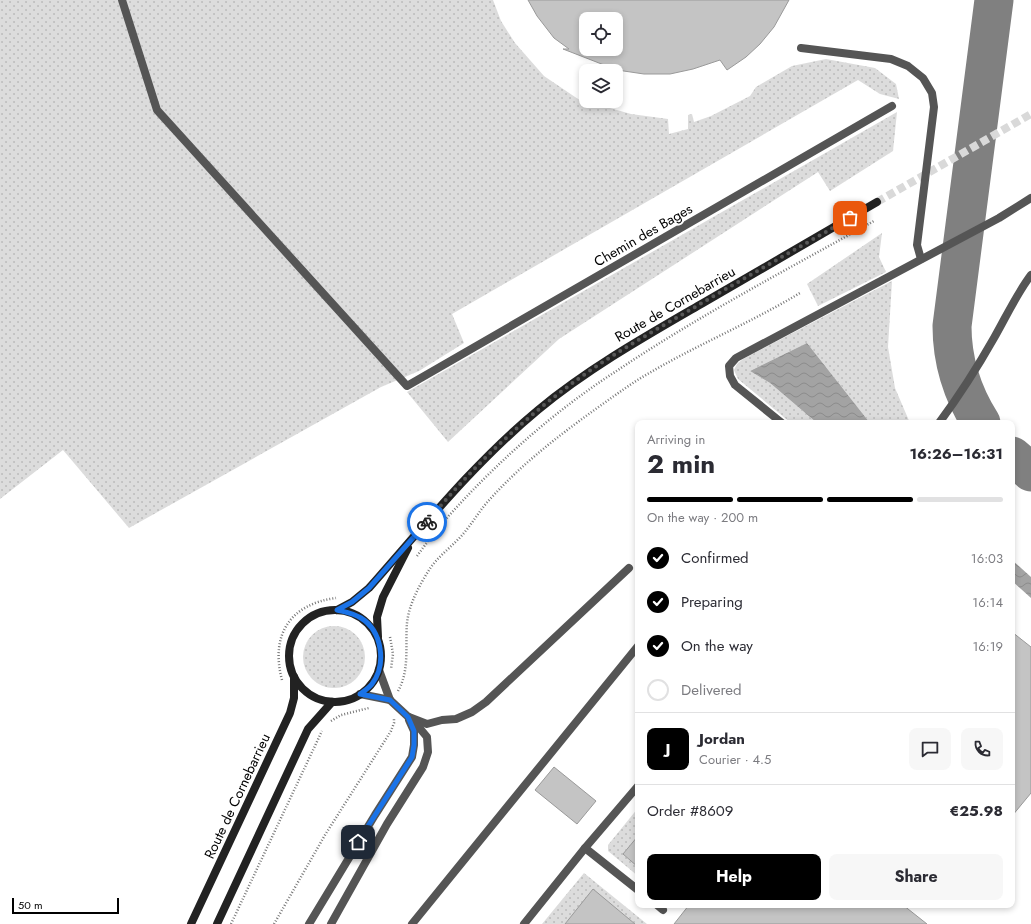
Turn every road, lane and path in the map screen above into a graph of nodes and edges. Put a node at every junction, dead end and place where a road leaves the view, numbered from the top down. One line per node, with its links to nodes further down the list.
1 (122, 0): 3 (street, Chemin des Bages)
2 (801, 48): 7 (street)
3 (892, 106)
4 (1031, 198): 7 (street)
5 (876, 202): 12 (main road, Route de Cornebarrieu)
6 (874, 221): 13 (path)
7 (921, 259): 10 (street)
8 (1031, 275): 11 (street)
9 (800, 293): 23 (path)
10 (778, 420)
11 (941, 420)
12 (417, 533): 15 (main road, Route de Cornebarrieu); 17 (main road, Route de Cornebarrieu)
13 (417, 557)
14 (629, 568): 29 (street)
15 (337, 610): 17 (main road); 21 (main road)
16 (388, 631): 20 (path)
17 (378, 640): 19 (main road)
18 (635, 650): 41 (street)
19 (379, 670): 24 (main road); 25 (street)
20 (391, 672)
21 (294, 676): 26 (main road); 35 (main road, Route de Cornebarrieu)
22 (393, 686): 23 (path)
23 (398, 691): 25 (path)
24 (360, 694): 25 (street); 26 (main road)
25 (390, 700): 29 (street)
26 (332, 702): 36 (main road)
27 (374, 709): 30 (path)
28 (394, 716): 38 (path)
29 (408, 717): 39 (street); 40 (street)
30 (327, 724)
31 (323, 731): 37 (path)
32 (635, 790): 33 (street)
33 (585, 848): 34 (street); 42 (street)
34 (635, 888)
35 (191, 924)
36 (217, 924)
37 (231, 924)
38 (274, 924)
39 (309, 924)
40 (331, 924)
41 (412, 924)
42 (524, 924)

